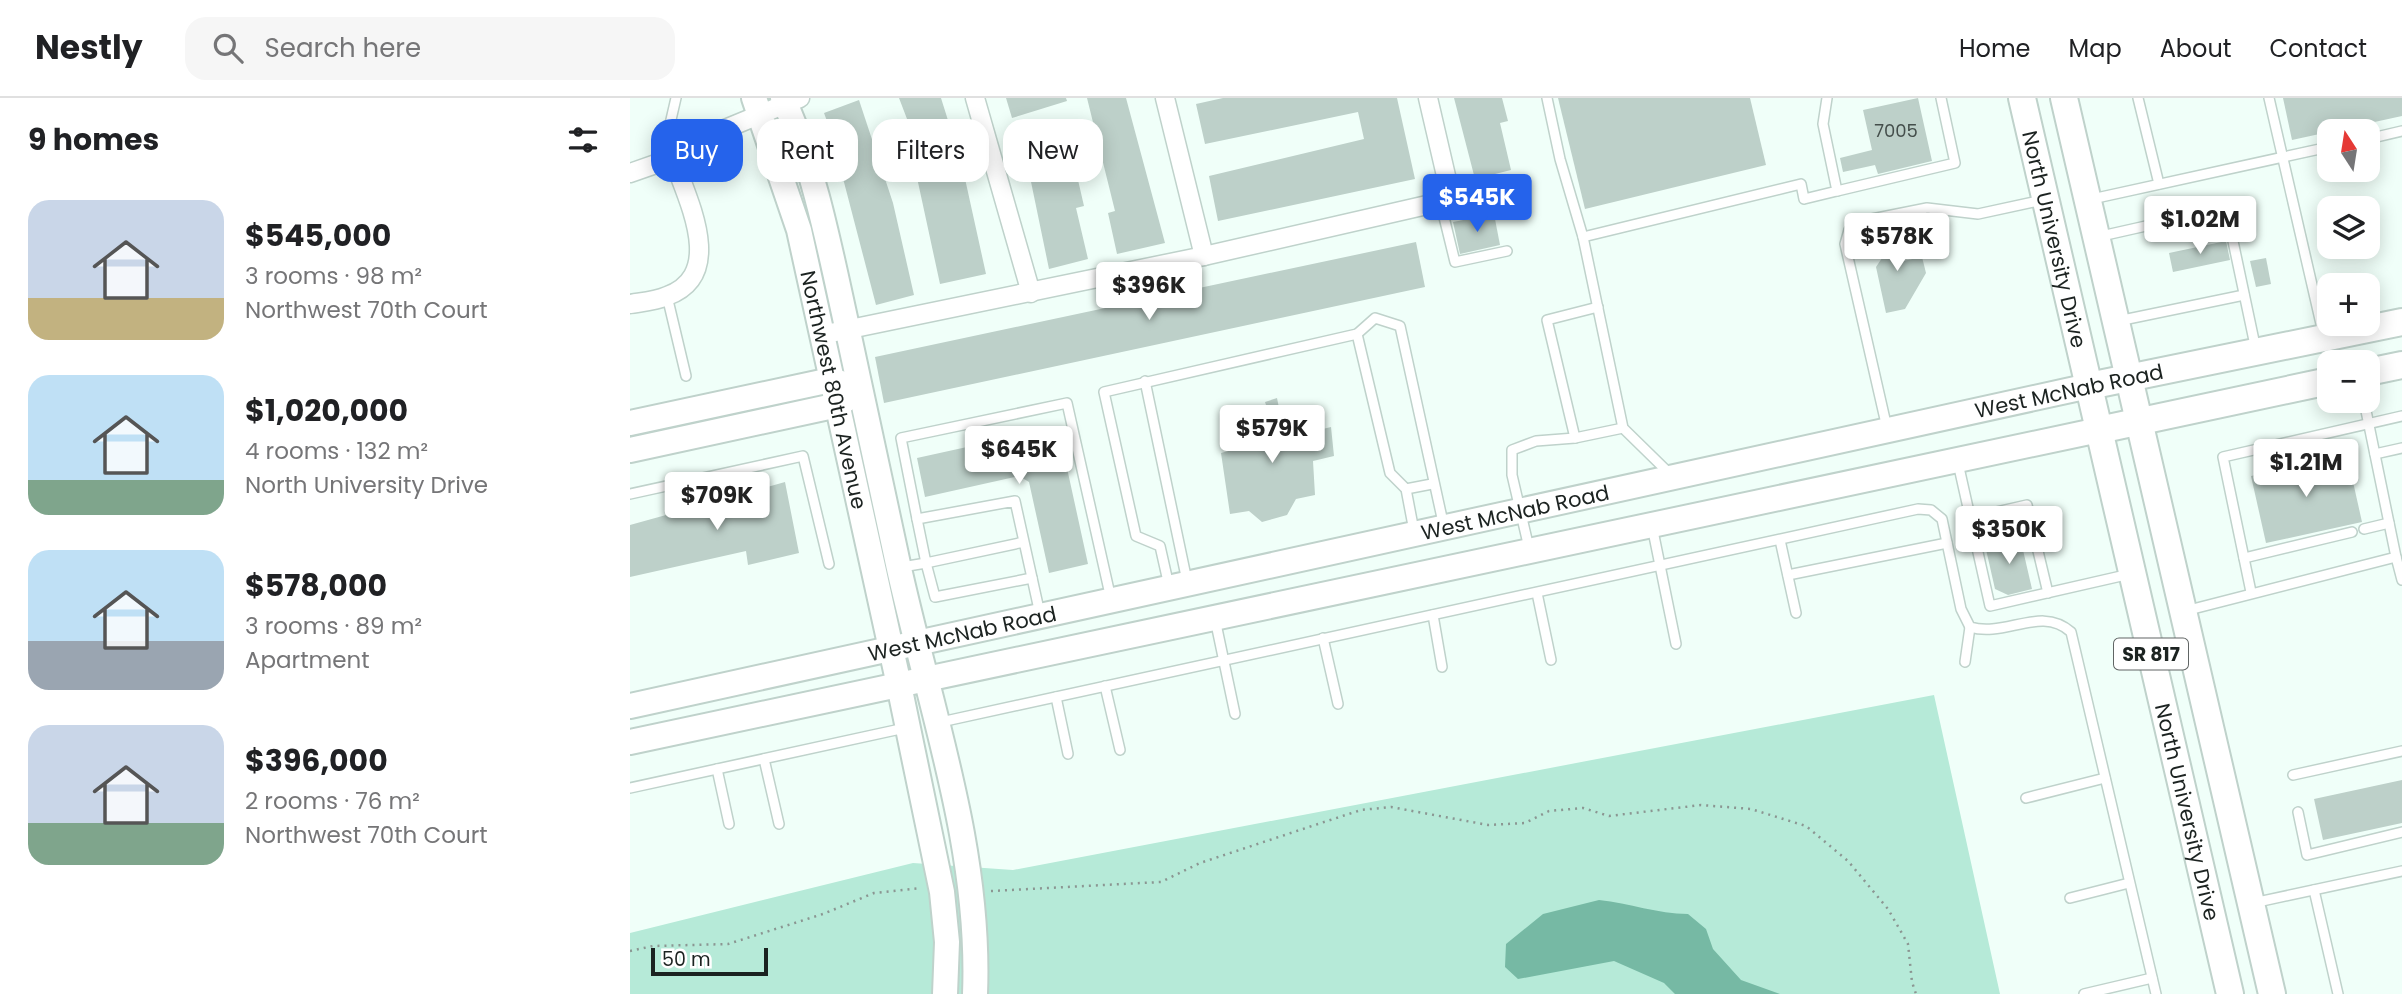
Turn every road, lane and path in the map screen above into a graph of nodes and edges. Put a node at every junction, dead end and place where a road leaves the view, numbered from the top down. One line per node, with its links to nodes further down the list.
1 (676, 98): 14 (lane)
2 (975, 98): 33 (street)
3 (1165, 98): 32 (street)
4 (1428, 98): 28 (street)
5 (1547, 98): 29 (lane)
6 (1827, 98): 24 (lane)
7 (1941, 98): 24 (lane)
8 (2022, 98): 25 (main road, North University Drive / SR 817)
9 (2064, 98): 26 (main road, North University Drive / SR 817)
10 (2138, 98): 23 (lane)
11 (2269, 98): 19 (lane)
12 (790, 100): 13 (street); 40 (main road, Northwest 80th Avenue)
13 (758, 107): 15 (street); 42 (main road, Northwest 80th Avenue)
14 (671, 119)
15 (737, 119)
16 (2402, 131): 17 (lane)
17 (2380, 136)
18 (2317, 150): 19 (lane)
19 (2283, 157): 23 (lane); 43 (lane)
20 (651, 166): 21 (street)
21 (630, 173)
22 (681, 182): 35 (street)
23 (2159, 184): 26 (lane)
24 (1837, 191): 29 (lane)
25 (2047, 199): 52 (main road, North University Drive / SR 817); 61 (lane)
26 (2088, 200): 30 (main road, North University Drive / SR 817)
27 (1497, 201): 28 (lane)
28 (1440, 203): 31 (lane); 32 (street)
29 (1583, 237): 37 (lane)
30 (2097, 237): 34 (lane); 38 (main road, North University Drive / SR 817)
31 (1507, 251)
32 (1204, 256): 33 (street)
33 (1031, 293): 40 (street)
34 (2244, 295): 38 (lane); 44 (lane)
35 (667, 296): 36 (street); 47 (lane)
36 (630, 304)
37 (1598, 307): 60 (lane); 63 (lane)
38 (2117, 321): 48 (main road, North University Drive / SR 817)
39 (2402, 322): 43 (main road, West McNab Road)
40 (847, 330): 42 (street); 53 (main road, Northwest 80th Avenue)
41 (1357, 334): 50 (lane); 69 (lane); 70 (lane)
42 (821, 335): 49 (main road, Northwest 80th Avenue)
43 (2324, 338): 44 (main road, West McNab Road)
44 (2256, 352): 48 (main road, West McNab Road)
45 (2402, 365): 46 (main road)
46 (2380, 370)
47 (686, 376)
48 (2130, 377): 52 (main road, West McNab Road); 57 (main road, North University Drive / SR 817)
49 (831, 380): 53 (main road); 54 (main road, Northwest 80th Avenue); 58 (main road)
50 (1145, 381): 81 (lane); 85 (lane)
51 (2317, 384): 57 (main road, West McNab Road)
52 (2089, 386): 61 (main road, West McNab Road); 62 (main road, North University Drive / SR 817)
53 (861, 390): 54 (main road); 93 (main road, Northwest 80th Avenue)
54 (838, 405): 65 (main road); 112 (main road, Northwest 80th Avenue)
55 (2367, 413): 59 (lane)
56 (2402, 416): 59 (lane)
57 (2140, 421): 62 (main road, West McNab Road); 103 (main road, North University Drive / SR 817)
58 (630, 422)
59 (2369, 424): 66 (lane); 88 (lane)
60 (1623, 428): 63 (lane); 68 (lane)
61 (1887, 429): 68 (main road, West McNab Road)
62 (2099, 430): 67 (main road, West McNab Road); 94 (main road, North University Drive / SR 817)
63 (1575, 438): 72 (lane)
64 (2402, 448): 66 (lane)
65 (630, 450)
66 (2375, 454): 75 (lane)
67 (1958, 461): 74 (lane); 76 (main road, West McNab Road)
68 (1674, 479): 72 (main road, West McNab Road)
69 (1432, 484): 70 (lane); 78 (lane)
70 (1406, 489): 80 (lane)
71 (630, 494): 91 (lane)
72 (1520, 512): 78 (main road, West McNab Road); 86 (lane)
73 (917, 519): 83 (lane); 90 (lane); 102 (lane)
74 (1970, 519): 101 (lane); 101 (lane)
75 (2389, 523): 77 (lane); 87 (lane)
76 (1651, 524): 86 (main road, West McNab Road); 92 (lane)
77 (2364, 528)
78 (1444, 529): 80 (main road, West McNab Road)
79 (2352, 532): 88 (lane)
80 (1415, 536): 89 (main road, West McNab Road)
81 (1178, 538): 85 (lane); 98 (lane)
82 (1780, 540): 84 (lane); 92 (lane); 95 (lane)
83 (1024, 542): 90 (lane); 96 (lane)
84 (1947, 543): 95 (lane); 108 (lane)
85 (1160, 545): 98 (lane)
86 (1529, 549): 107 (main road, West McNab Road)
87 (2396, 557): 97 (lane); 99 (lane)
88 (2244, 558): 99 (lane)
89 (1301, 561): 98 (main road, West McNab Road); 107 (main road)
90 (926, 563): 93 (lane); 96 (lane)
91 (829, 564)
92 (1661, 567): 100 (lane); 111 (lane)
93 (899, 568): 110 (main road, Northwest 80th Avenue)
94 (2132, 574): 101 (lane); 142 (main road, North University Drive / SR 817)
95 (1788, 576): 104 (lane)
96 (1032, 578): 106 (lane)
97 (2402, 580)
98 (1178, 588): 102 (main road, West McNab Road)
99 (2251, 592): 103 (lane)
100 (1537, 593): 105 (lane); 114 (lane)
101 (2048, 593)
102 (1112, 601): 106 (main road, West McNab Road)
103 (2184, 611): 140 (main road, North University Drive / SR 817)
104 (1796, 613)
105 (1433, 615): 109 (lane); 116 (lane)
106 (1041, 616): 110 (main road, West McNab Road)
107 (1215, 618): 113 (lane); 117 (main road, West McNab Road)
108 (1970, 627): 115 (lane); 133 (lane)
109 (1323, 638): 113 (lane); 121 (lane)
110 (916, 643): 112 (main road, West McNab Road); 117 (main road, Northwest 80th Avenue)
111 (1676, 644)
112 (889, 649): 118 (main road, Northwest 80th Avenue); 122 (main road, West McNab Road)
113 (1225, 659): 119 (lane); 123 (lane)
114 (1551, 660)
115 (1965, 662)
116 (1442, 667)
117 (927, 679): 118 (main road, West McNab Road); 124 (main road, Northwest 80th Avenue)
118 (899, 685): 125 (main road, Northwest 80th Avenue); 126 (main road, West McNab Road)
119 (1105, 686): 120 (lane); 127 (lane)
120 (1056, 697): 124 (lane); 129 (lane)
121 (1338, 704)
122 (630, 706)
123 (1235, 714)
124 (938, 723): 146 (main road, Northwest 80th Avenue)
125 (908, 727): 130 (lane); 145 (main road, Northwest 80th Avenue)
126 (630, 742)
127 (1120, 750)
128 (2402, 751): 132 (lane)
129 (1068, 754)
130 (764, 758): 131 (lane); 138 (lane)
131 (716, 769): 134 (lane); 137 (lane)
132 (2293, 775)
133 (2105, 778): 135 (lane); 143 (lane)
134 (630, 788)
135 (2026, 798)
136 (2298, 812): 139 (lane)
137 (729, 824)
138 (779, 824)
139 (2402, 832)
140 (2236, 840): 142 (main road); 148 (main road, North University Drive / SR 817)
141 (2402, 870): 144 (lane)
142 (2203, 877): 156 (main road, North University Drive / SR 817)
143 (2129, 883): 147 (lane); 150 (lane)
144 (2314, 890): 148 (lane); 158 (lane)
145 (942, 892): 149 (path); 151 (main road, Northwest 80th Avenue)
146 (972, 892): 152 (main road, Northwest 80th Avenue); 153 (path)
147 (2070, 898)
148 (2251, 904): 157 (main road, North University Drive / SR 817)
149 (630, 951)
150 (2152, 978): 154 (lane); 155 (lane)
151 (945, 994)
152 (975, 994)
153 (1916, 994)
154 (2084, 994)
155 (2156, 994)
156 (2230, 994)
157 (2272, 994)
158 (2338, 994)

